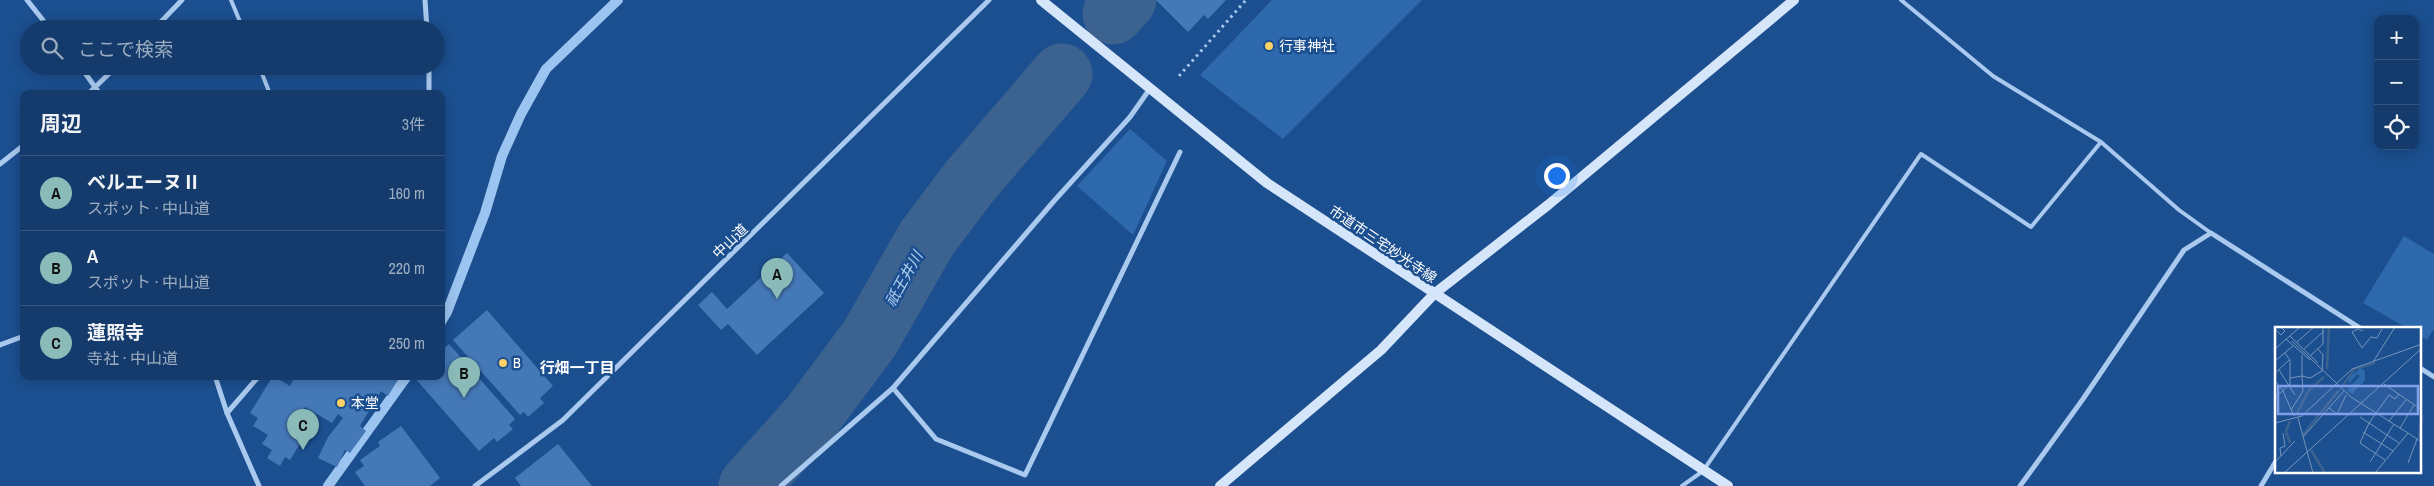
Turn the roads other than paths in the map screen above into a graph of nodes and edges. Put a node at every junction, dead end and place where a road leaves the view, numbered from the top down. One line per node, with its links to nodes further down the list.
1 (27, 0): 9 (street)
2 (182, 0): 10 (street)
3 (231, 0): 11 (lane)
4 (426, 0): 12 (street)
5 (989, 0): 41 (street, 中山道)
6 (1041, 0): 22 (street, 市道市三宅妙光寺線)
7 (1794, 0): 28 (street)
8 (1901, 0): 23 (lane)
9 (43, 20)
10 (163, 20)
11 (239, 20)
12 (427, 20)
13 (87, 75): 17 (street)
14 (108, 75): 17 (street)
15 (262, 75): 20 (lane)
16 (429, 75): 21 (street)
17 (97, 87): 18 (street); 19 (street)
18 (93, 90)
19 (98, 90)
20 (268, 90)
21 (429, 90)
22 (1149, 90): 28 (street, 市道市三宅妙光寺線); 36 (street)
23 (2101, 142): 27 (lane); 39 (lane)
24 (20, 148): 26 (street)
25 (1180, 152): 36 (street)
26 (0, 164)
27 (2211, 233): 29 (street); 46 (street)
28 (1434, 294): 39 (street, 市道市三宅妙光寺線); 43 (street)
29 (2358, 327)
30 (20, 338): 31 (street)
31 (0, 345)
32 (2422, 369): 33 (street)
33 (2434, 376)
34 (216, 380): 37 (street)
35 (256, 380): 37 (street)
36 (893, 388): 42 (street)
37 (227, 413): 40 (street)
38 (2275, 463): 47 (street)
39 (1703, 470): 44 (lane); 45 (street, 市道市三宅妙光寺線)
40 (259, 486)
41 (476, 486)
42 (781, 486)
43 (1220, 486)
44 (1682, 486)
45 (1728, 486)
46 (2020, 486)
47 (2261, 486)

